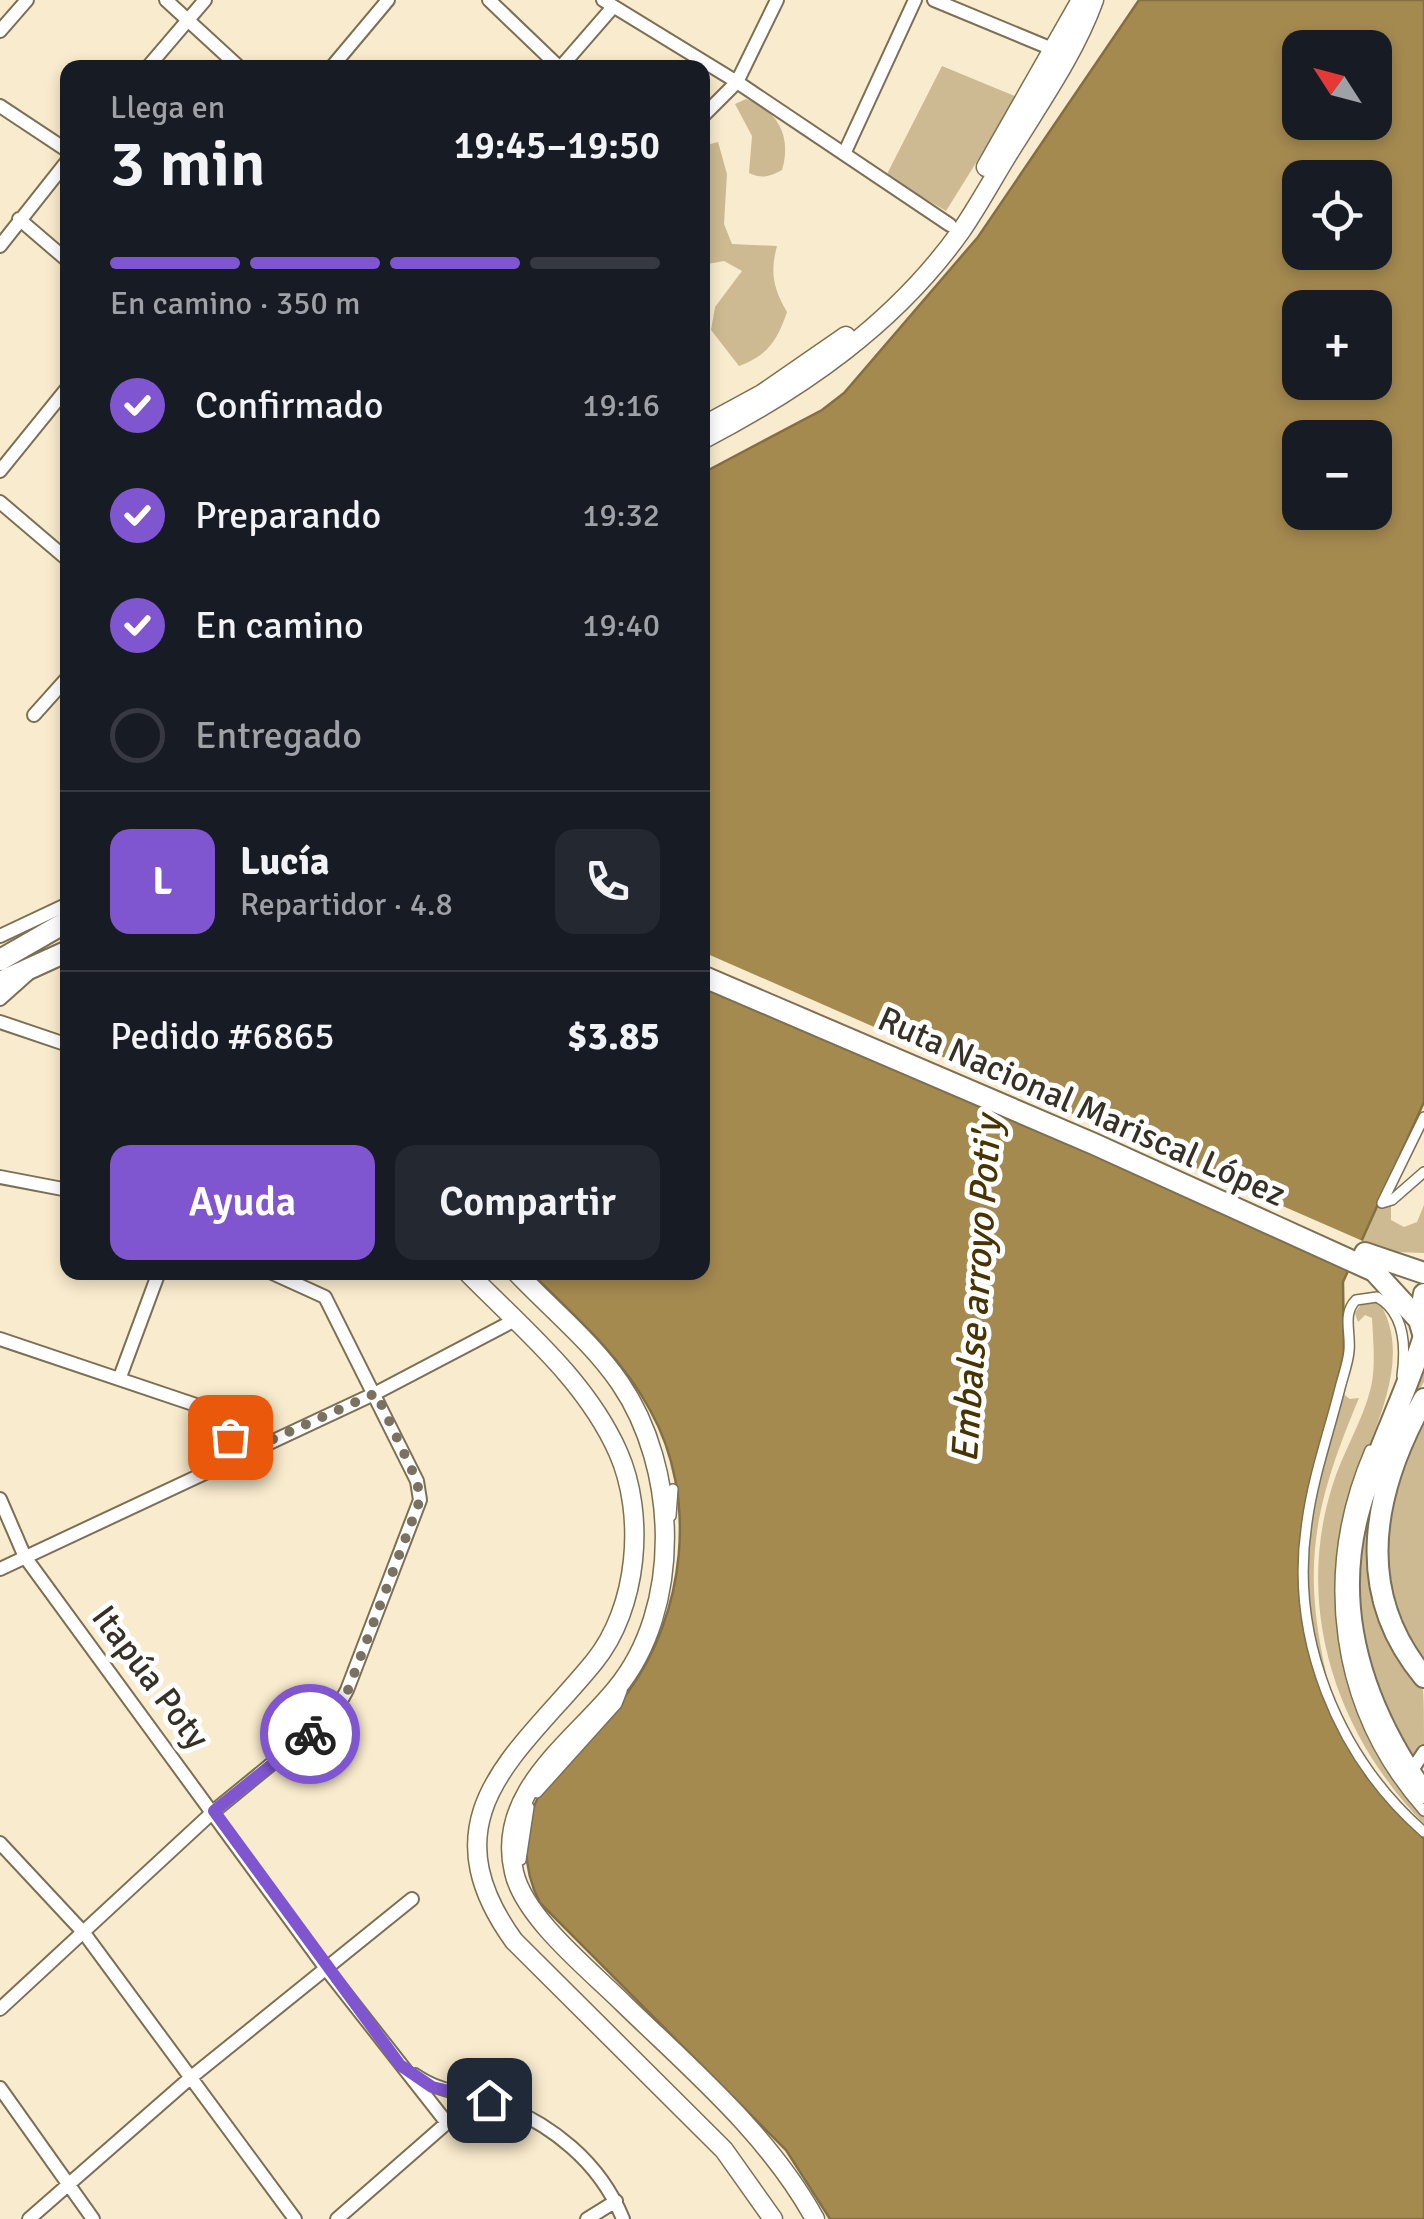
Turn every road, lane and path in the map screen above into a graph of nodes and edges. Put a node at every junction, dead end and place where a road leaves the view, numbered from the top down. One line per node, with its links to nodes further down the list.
1 (27, 0): 13 (street)
2 (166, 0): 12 (street)
3 (205, 0): 12 (street)
4 (388, 0): 17 (street)
5 (489, 0): 18 (street)
6 (777, 0): 22 (street)
7 (915, 0): 26 (street)
8 (934, 0): 14 (street)
9 (1082, 0): 14 (main road)
10 (1094, 0): 14 (main road)
11 (608, 4): 19 (street); 20 (street)
12 (188, 20): 15 (street); 16 (street)
13 (0, 31)
14 (1061, 54): 29 (main road); 34 (main road)
15 (154, 60)
16 (231, 60)
17 (338, 60)
18 (553, 60)
19 (565, 60)
20 (701, 60)
21 (710, 66): 22 (street)
22 (737, 82): 24 (street); 26 (street)
23 (0, 106): 25 (street)
24 (710, 109)
25 (60, 146)
26 (844, 154): 29 (street)
27 (60, 170): 28 (street)
28 (20, 220): 30 (street); 31 (street)
29 (950, 224): 33 (main road)
30 (0, 246)
31 (60, 254)
32 (60, 397): 35 (street)
33 (710, 422)
34 (710, 436)
35 (0, 471)
36 (0, 502): 37 (street)
37 (60, 553)
38 (60, 686): 39 (street)
39 (34, 715)
40 (60, 908): 42 (street)
41 (60, 926): 44 (main road)
42 (0, 936)
43 (60, 955): 45 (main road)
44 (0, 960)
45 (38, 962): 48 (main road); 49 (street)
46 (710, 968): 56 (main road, Ruta Nacional Mariscal López)
47 (710, 979): 56 (main road, Ruta Nacional Mariscal López)
48 (0, 982)
49 (0, 999)
50 (0, 1022): 51 (street)
51 (60, 1042)
52 (1424, 1117): 53 (street)
53 (1424, 1172)
54 (0, 1176): 55 (street)
55 (60, 1188)
56 (1362, 1258): 57 (main road, Ruta Nacional Mariscal López); 64 (main road, Ruta Nacional Mariscal López)
57 (1424, 1273)
58 (156, 1280): 66 (street)
59 (288, 1280): 67 (street)
60 (476, 1280): 63 (main road)
61 (524, 1280): 93 (main road)
62 (1424, 1294): 64 (main road)
63 (515, 1320): 67 (street); 100 (main road)
64 (1422, 1331): 76 (main road)
65 (0, 1339): 66 (street)
66 (120, 1377): 69 (street)
67 (376, 1393): 69 (street); 78 (street)
68 (1424, 1399): 74 (main road)
69 (242, 1453): 72 (street)
70 (673, 1489): 93 (street)
71 (0, 1499): 72 (street, Itapúa Poty)
72 (26, 1557): 73 (street); 78 (street, Itapúa Poty)
73 (0, 1569)
74 (1424, 1678)
75 (1424, 1752): 76 (street)
76 (1410, 1773): 77 (main road)
77 (1424, 1793)
78 (214, 1811): 83 (street); 84 (street, Itapúa Poty)
79 (1424, 1812): 80 (street)
80 (1424, 1832)
81 (0, 1843): 83 (street)
82 (412, 1899): 84 (street)
83 (84, 1933): 85 (street); 87 (street)
84 (327, 1970): 86 (street, Itapúa Poty); 87 (street)
85 (0, 2010)
86 (400, 2065): 89 (street); 90 (street, Itapúa Poty)
87 (189, 2079): 91 (street); 96 (street)
88 (0, 2088): 91 (street)
89 (473, 2100): 90 (street); 92 (street)
90 (446, 2124): 97 (street)
91 (69, 2186): 94 (street); 95 (street)
92 (616, 2201): 98 (street); 99 (street)
93 (818, 2218)
94 (29, 2219)
95 (93, 2219)
96 (295, 2219)
97 (336, 2219)
98 (587, 2219)
99 (623, 2219)
100 (773, 2219)

